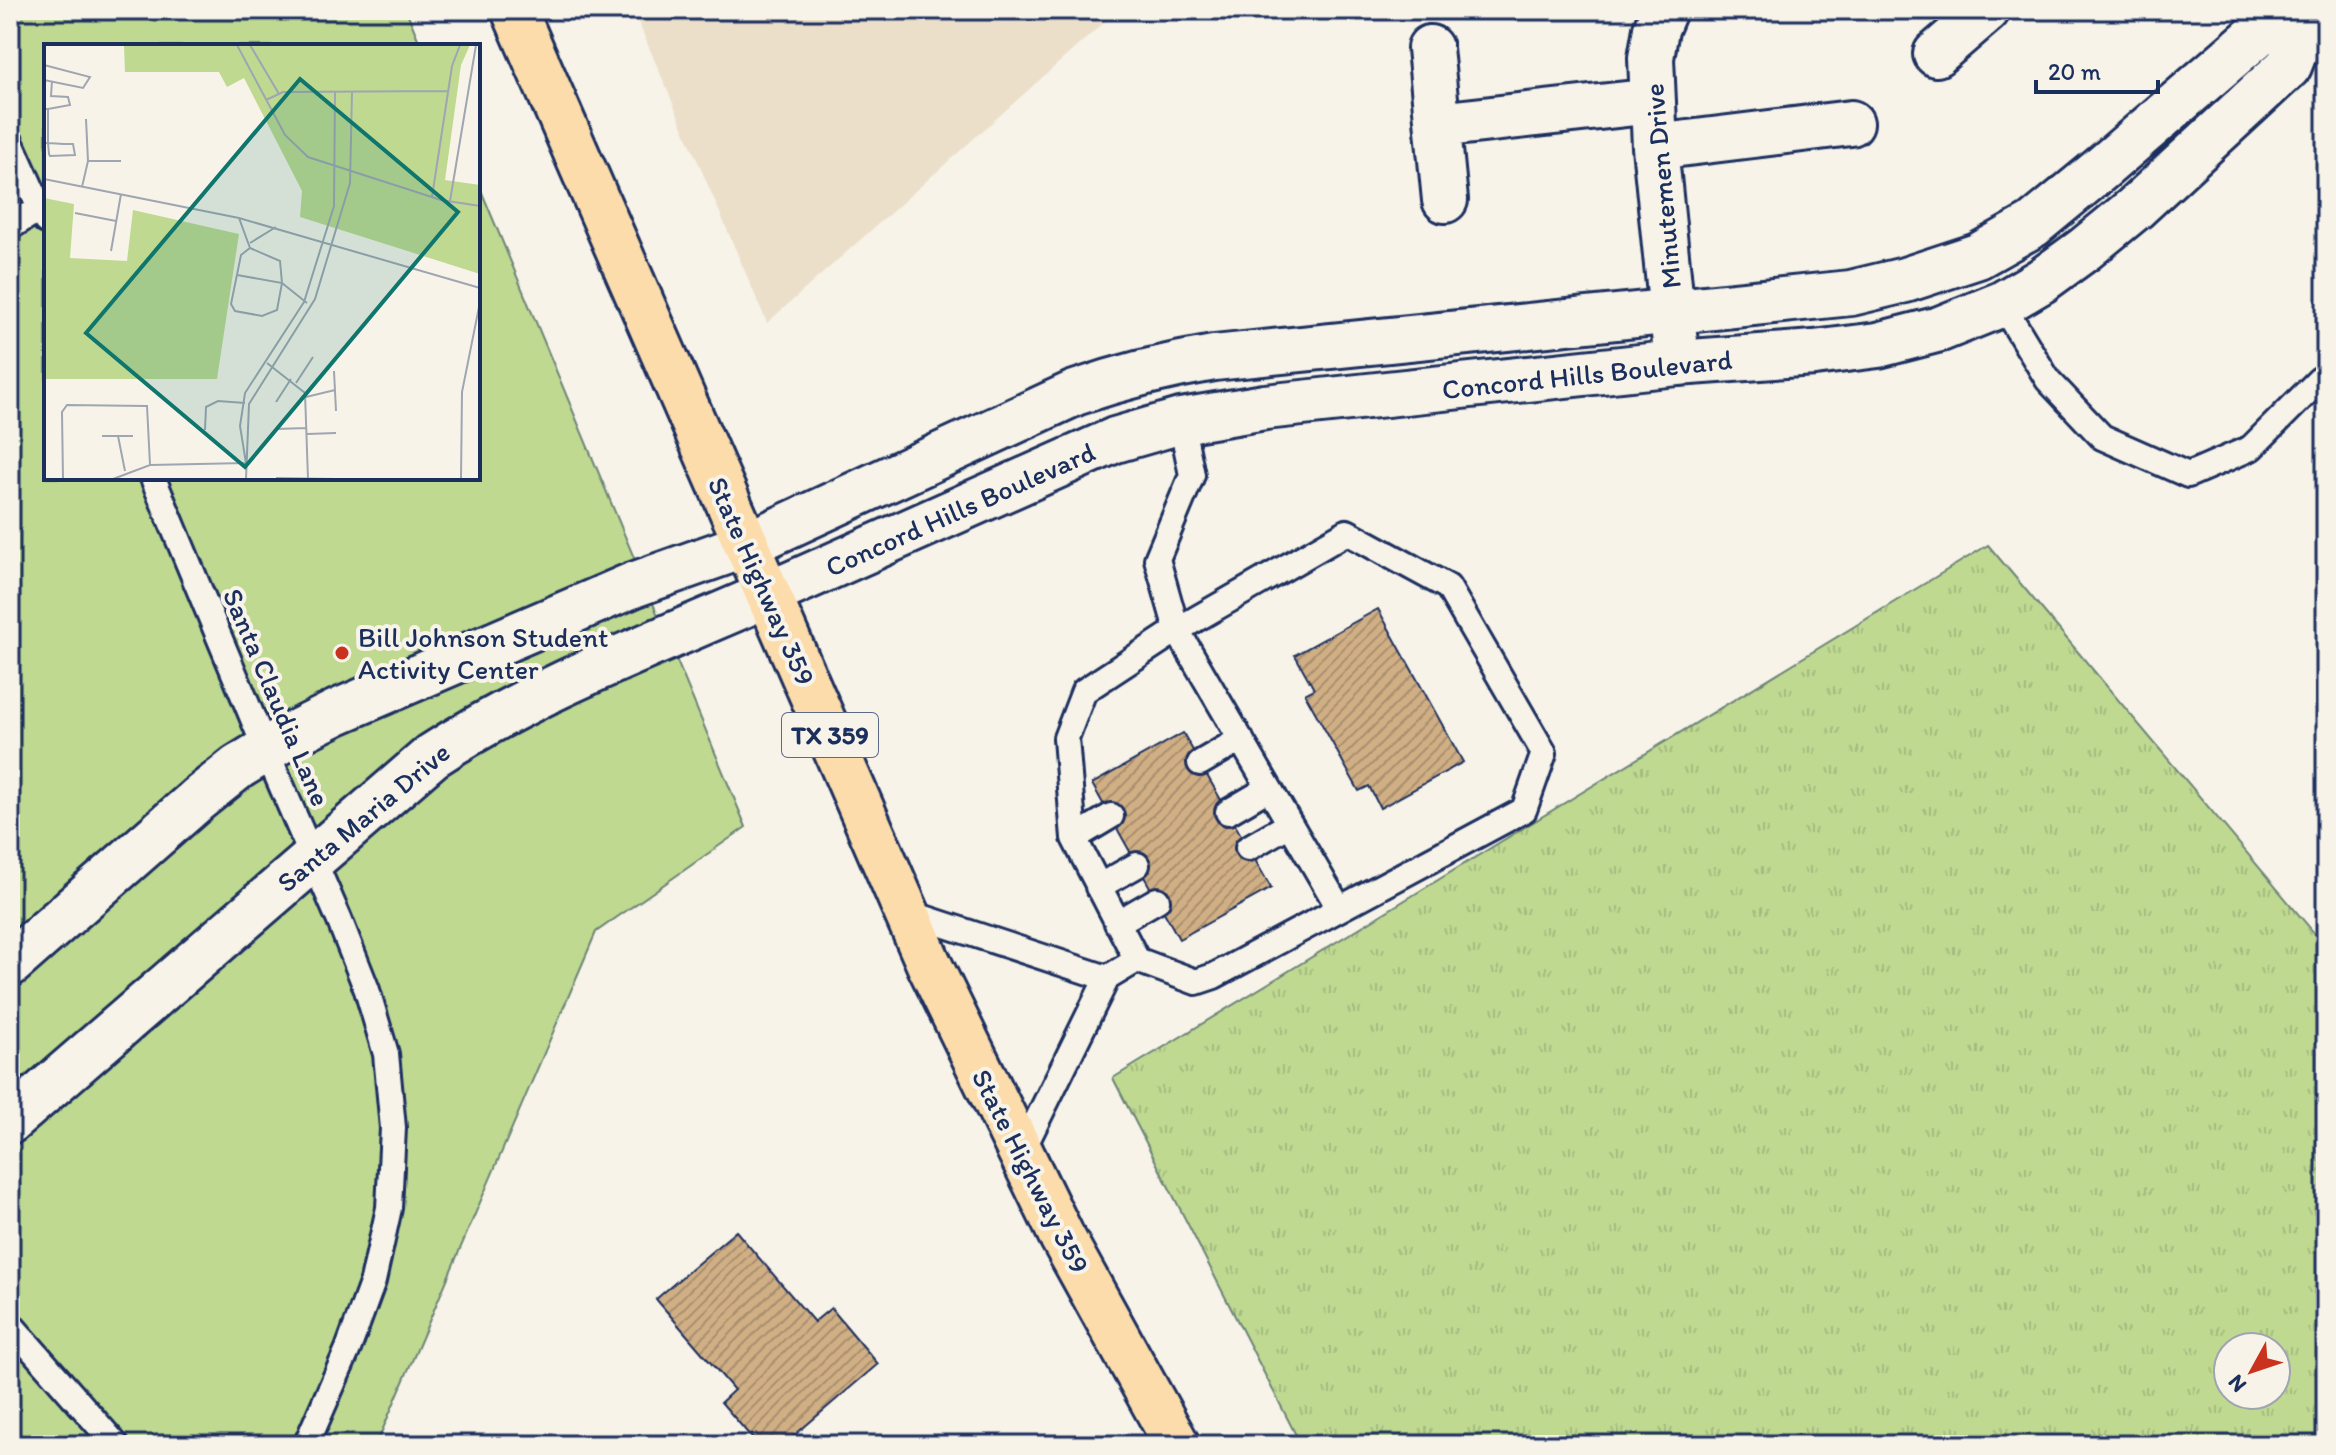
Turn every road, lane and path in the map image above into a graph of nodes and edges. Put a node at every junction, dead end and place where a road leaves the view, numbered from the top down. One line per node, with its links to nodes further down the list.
1 (514, 10): 24 (main road, State Highway 359 / TX 359)
2 (1664, 10): 8 (street, Minutemen Drive)
3 (1987, 10): 7 (street)
4 (2311, 10): 5 (street); 16 (street, Concord Hills Boulevard); 17 (street, Concord Hills Boulevard)
5 (2326, 22)
6 (1430, 48): 10 (street)
7 (1936, 54)
8 (1653, 101): 10 (street); 12 (street, Minutemen Drive)
9 (1851, 123): 12 (street)
10 (1438, 125): 13 (street)
11 (10, 141): 14 (lane)
12 (1655, 147): 18 (street, Minutemen Drive)
13 (1445, 200)
14 (43, 215): 15 (lane)
15 (10, 227)
16 (1978, 256): 17 (street); 18 (street, Concord Hills Boulevard)
17 (2002, 304): 19 (street, Concord Hills Boulevard); 21 (lane)
18 (1673, 313): 19 (street, Minutemen Drive); 20 (street, Concord Hills Boulevard)
19 (1677, 363): 22 (street, Concord Hills Boulevard)
20 (1163, 367): 22 (street); 24 (street, Concord Hills Boulevard)
21 (2319, 380)
22 (1181, 421): 25 (street, Concord Hills Boulevard); 26 (lane)
23 (154, 480): 28 (lane, Santa Claudia Lane)
24 (746, 545): 25 (main road, State Highway 359 / TX 359); 28 (street)
25 (769, 594): 36 (street, Santa Maria Drive); 41 (main road, State Highway 359 / TX 359)
26 (1177, 630): 27 (lane); 34 (lane); 40 (lane)
27 (1241, 739): 29 (lane); 30 (lane)
28 (266, 750): 36 (lane, Santa Claudia Lane); 44 (street)
29 (1200, 763)
30 (1269, 788): 31 (lane); 33 (lane)
31 (1228, 812)
32 (1111, 816): 34 (lane)
33 (1290, 824): 35 (lane); 40 (lane)
34 (1074, 838): 38 (lane)
35 (1248, 848)
36 (312, 858): 46 (street, Santa Maria Drive); 50 (lane, Santa Claudia Lane)
37 (1137, 865): 38 (lane)
38 (1098, 887): 42 (lane)
39 (1157, 900): 42 (lane)
40 (1339, 908): 43 (lane)
41 (906, 912): 45 (lane); 47 (main road, State Highway 359 / TX 359)
42 (1117, 923): 43 (lane)
43 (1137, 960): 45 (lane)
44 (10, 964)
45 (1107, 978): 47 (lane)
46 (10, 1121)
47 (1021, 1153): 51 (main road, State Highway 359 / TX 359)
48 (10, 1324): 49 (lane)
49 (116, 1445)
50 (306, 1445)
51 (1177, 1445)

